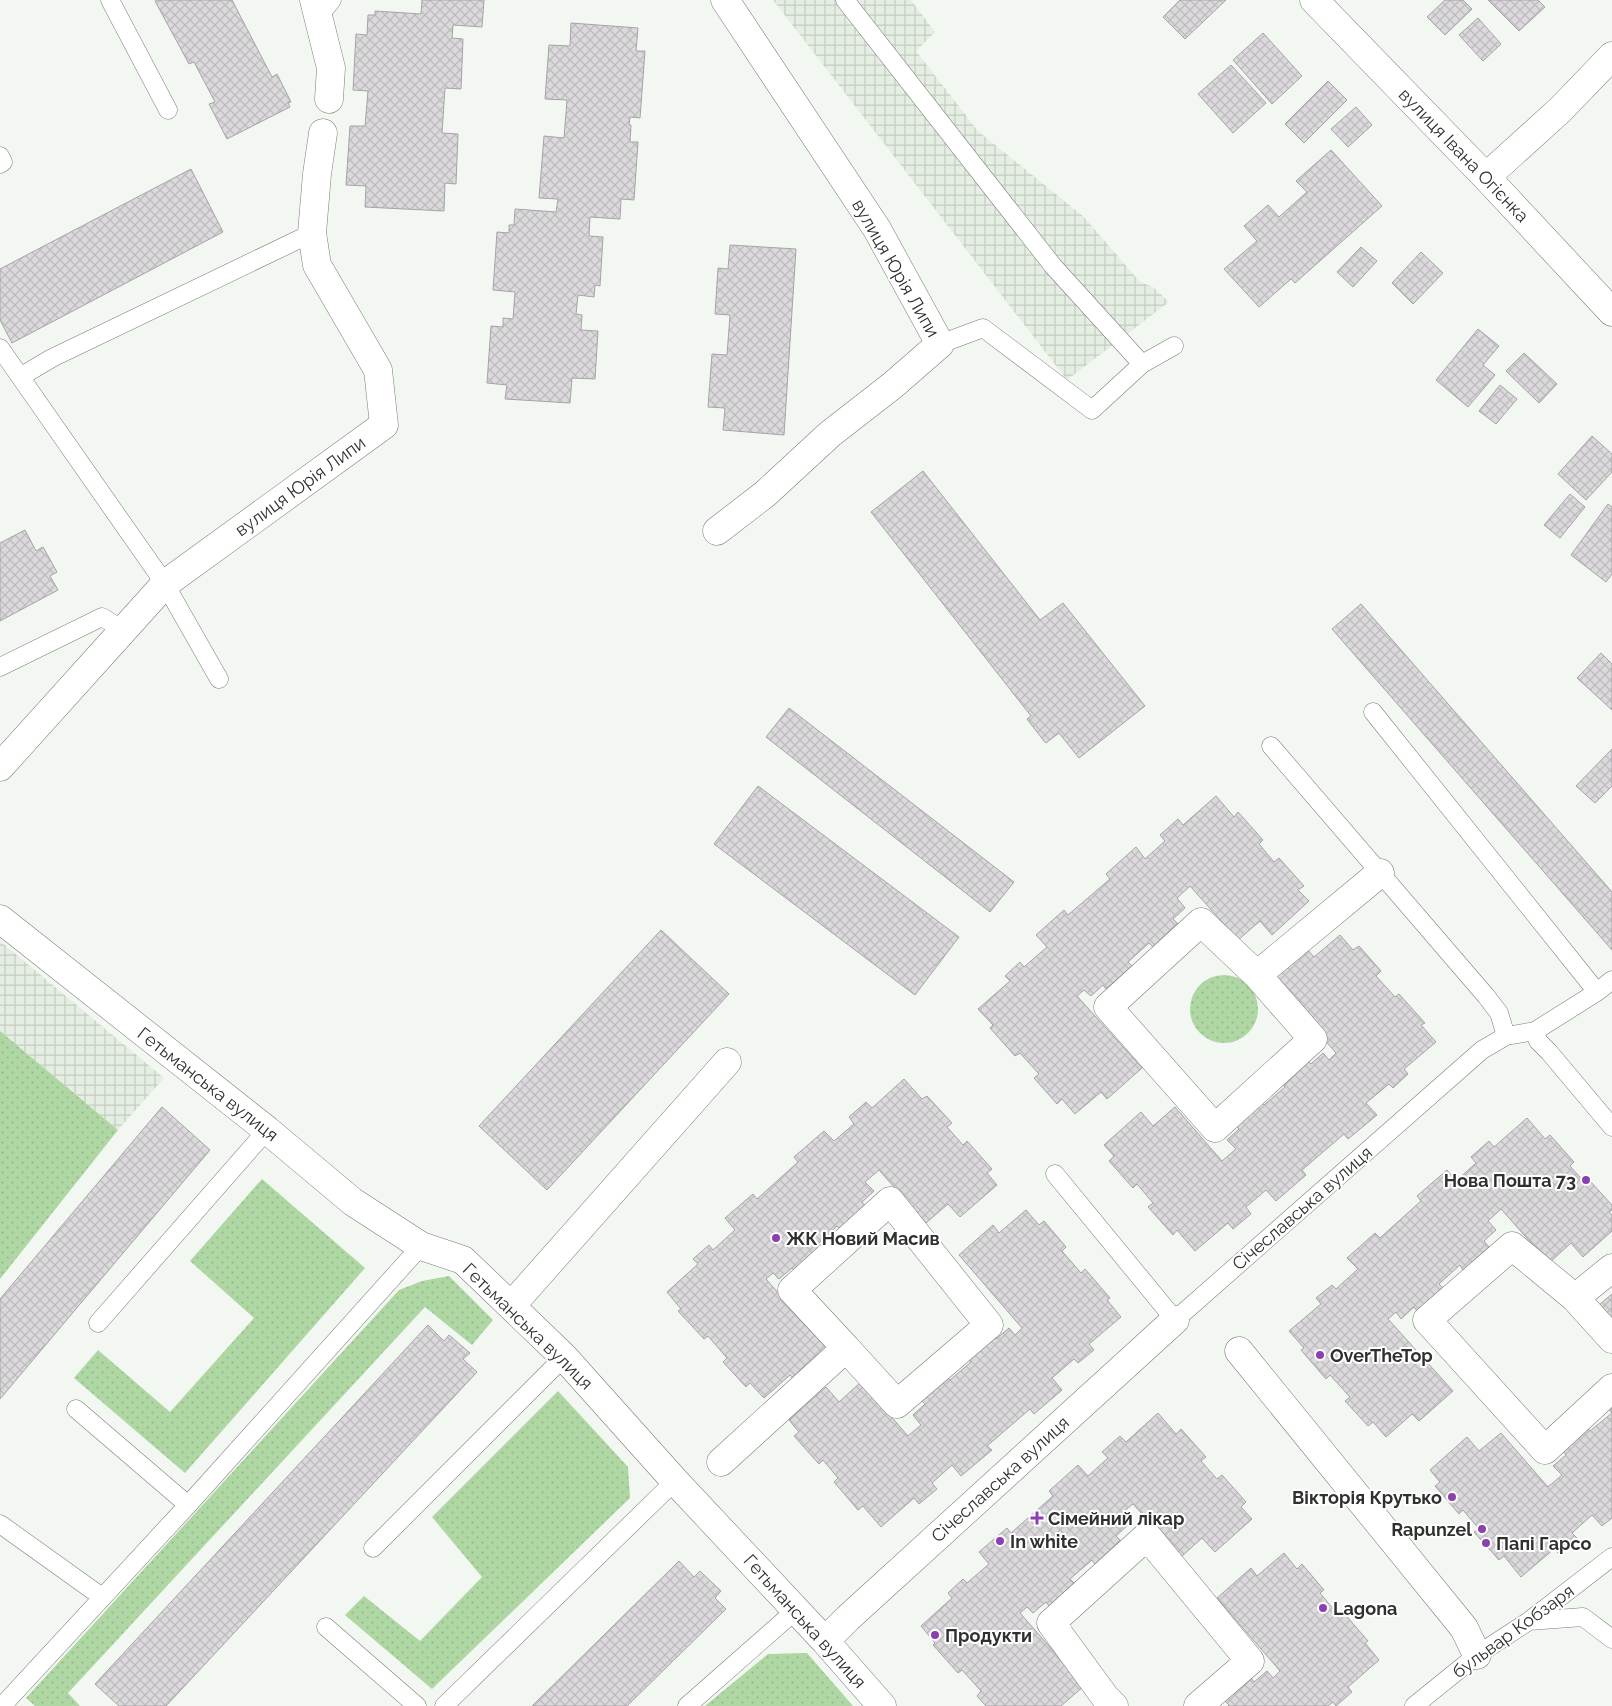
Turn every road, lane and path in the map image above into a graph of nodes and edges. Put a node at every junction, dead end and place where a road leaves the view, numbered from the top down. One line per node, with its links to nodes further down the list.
1 (110, 0): 8 (lane)
2 (724, 0): 15 (street, вулиця Юрія Липи)
3 (845, 0): 18 (lane)
4 (1314, 0): 12 (street, вулиця Івана Огієнка)
5 (322, 6): 7 (street)
6 (1612, 56): 12 (street)
7 (328, 99)
8 (168, 110)
9 (323, 133): 13 (street, вулиця Юрія Липи)
10 (0, 156): 11 (lane)
11 (0, 164)
12 (1486, 177): 14 (street, вулиця Івана Огієнка)
13 (312, 233): 19 (lane); 21 (street, вулиця Юрія Липи)
14 (1612, 312)
15 (940, 344): 18 (lane); 20 (street, вулиця Юрія Липи)
16 (1174, 346): 18 (lane)
17 (0, 348): 19 (lane)
18 (1142, 364)
19 (20, 377): 21 (lane)
20 (717, 531)
21 (165, 584): 22 (street, вулиця Юрія Липи); 24 (lane)
22 (123, 630): 23 (lane); 27 (street, вулиця Юрія Липи)
23 (0, 667)
24 (218, 679)
25 (1374, 712): 32 (lane)
26 (1271, 746): 28 (lane)
27 (0, 767)
28 (1380, 873): 30 (street); 34 (lane)
29 (0, 919): 37 (street, Гетьманська вулиця)
30 (1257, 975): 30 (street)
31 (1612, 980): 32 (lane)
32 (1597, 992): 33 (lane)
33 (1536, 1031): 34 (lane); 36 (lane)
34 (1506, 1036): 43 (lane, Січеславська вулиця)
35 (727, 1062): 42 (street)
36 (1612, 1126)
37 (266, 1130): 39 (street, Гетьманська вулиця); 44 (lane)
38 (1055, 1174): 43 (lane)
39 (421, 1246): 42 (street, Гетьманська вулиця); 53 (lane)
40 (1612, 1268): 41 (street)
41 (1575, 1298): 45 (street); 49 (street)
42 (511, 1306): 48 (street, Гетьманська вулиця)
43 (1175, 1320): 62 (street, Січеславська вулиця)
44 (98, 1323)
45 (1612, 1339)
46 (846, 1348): 46 (street); 51 (street)
47 (1239, 1350): 63 (street)
48 (564, 1357): 52 (street, Гетьманська вулиця); 55 (lane)
49 (1612, 1388)
50 (76, 1409): 53 (lane)
51 (721, 1462)
52 (675, 1481): 58 (street, Гетьманська вулиця); 67 (lane)
53 (188, 1505): 57 (lane)
54 (0, 1524): 57 (lane)
55 (373, 1548)
56 (1612, 1557): 59 (lane, бульвар Кобзаря)
57 (102, 1597): 65 (lane)
58 (796, 1610): 62 (street, Гетьманська вулиця); 68 (lane)
59 (1529, 1621): 61 (lane); 63 (lane, бульвар Кобзаря)
60 (326, 1627): 66 (lane)
61 (1612, 1639)
62 (824, 1640): 69 (street, Гетьманська вулиця)
63 (1477, 1655): 71 (lane, бульвар Кобзаря)
64 (1104, 1703): 70 (street)
65 (8, 1704)
66 (417, 1706)
67 (444, 1706)
68 (687, 1706)
69 (882, 1706)
70 (1198, 1706)
71 (1414, 1706)

